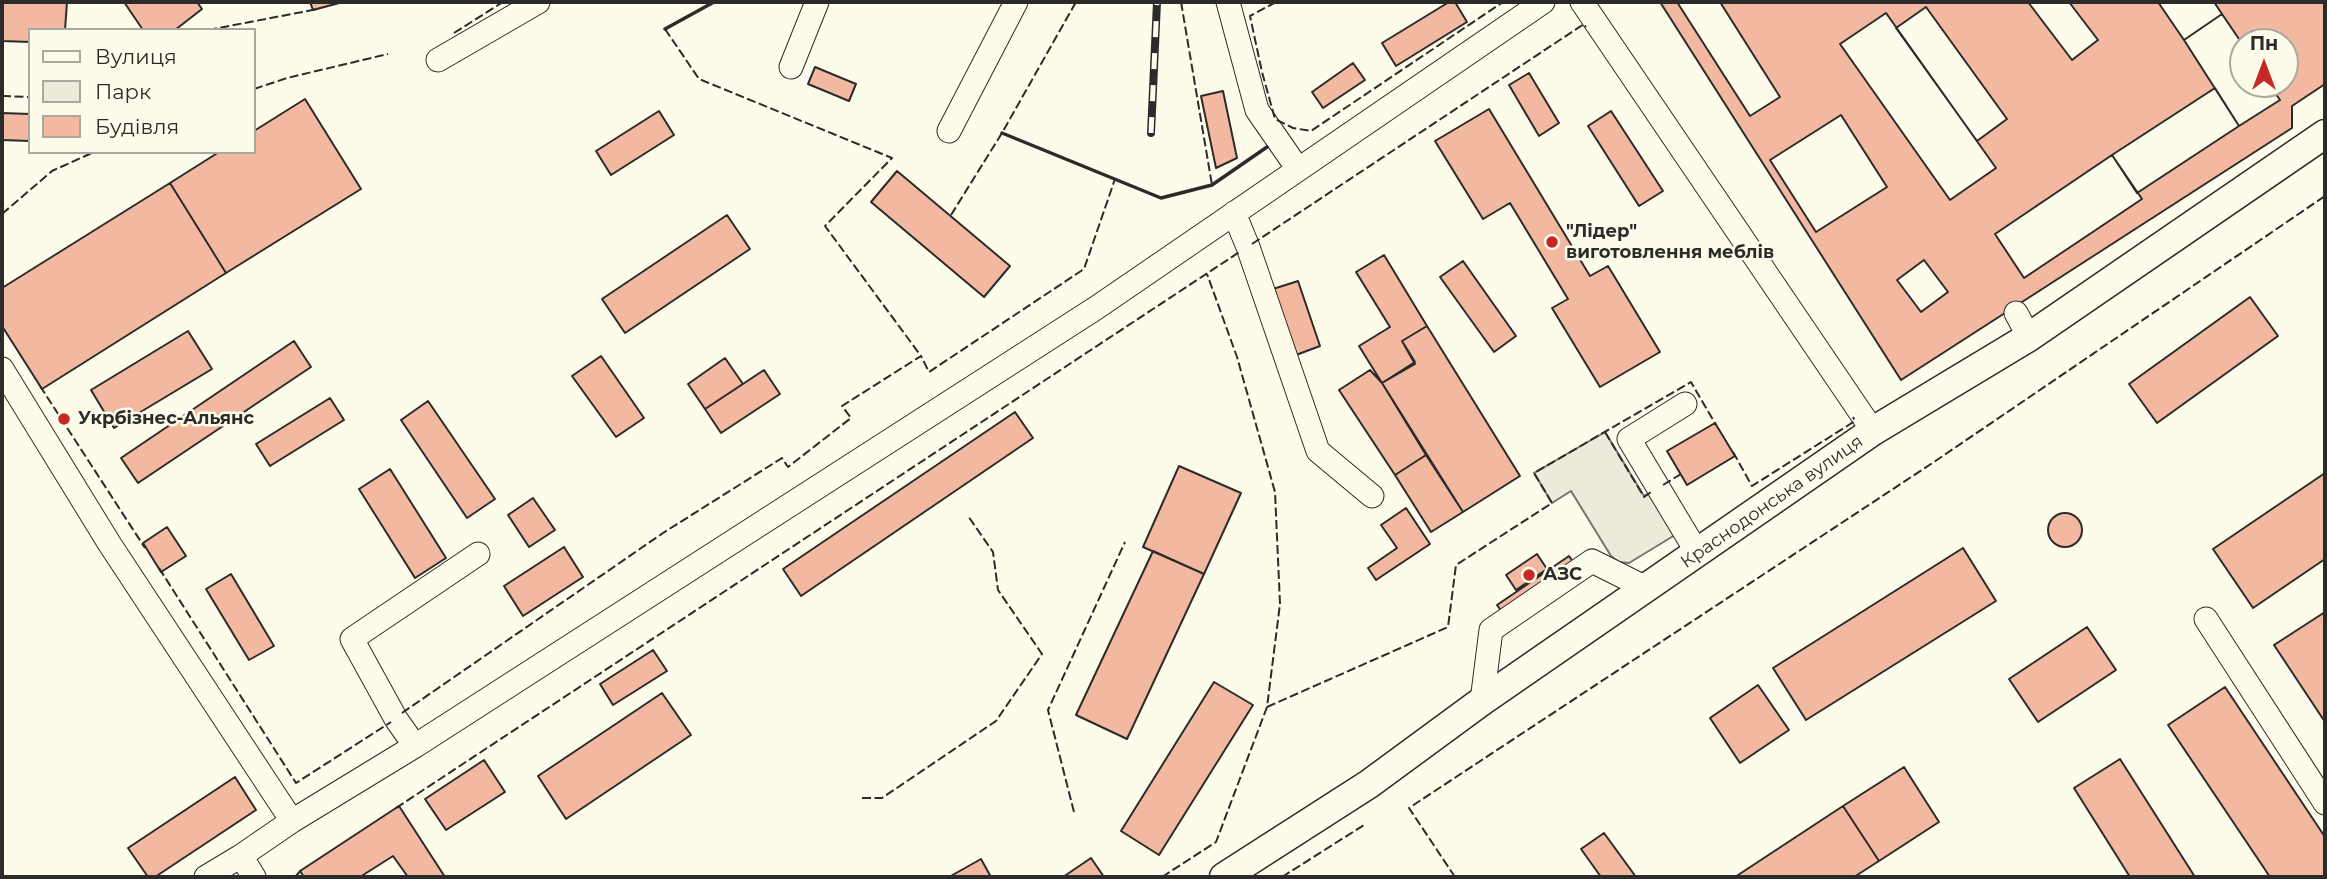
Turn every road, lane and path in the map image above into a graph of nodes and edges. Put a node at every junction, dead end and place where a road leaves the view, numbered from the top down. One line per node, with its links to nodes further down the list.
1 (538, 2): 7 (street)
2 (817, 2): 8 (street)
3 (1016, 2): 9 (street)
4 (1228, 2): 11 (street)
5 (1542, 2): 11 (street)
6 (1582, 2): 15 (street)
7 (438, 60)
8 (791, 67)
9 (948, 131)
10 (2325, 134): 15 (main road, Краснодонська вулиця)
11 (1298, 169): 12 (street)
12 (1234, 214): 16 (street); 22 (street)
13 (2, 369): 24 (street)
14 (1685, 404): 18 (street)
15 (1873, 431): 18 (main road, Краснодонська вулиця)
16 (1372, 496)
17 (478, 554): 22 (street)
18 (1698, 554): 19 (main road, Краснодонська вулиця)
19 (1646, 588): 21 (main road, Краснодонська вулиця); 21 (street)
20 (2206, 619): 23 (street)
21 (1482, 701): 28 (main road, Краснодонська вулиця)
22 (415, 746): 24 (street)
23 (2325, 803)
24 (292, 821): 25 (street)
25 (241, 856): 26 (street); 27 (street)
26 (206, 877)
27 (254, 877)
28 (1224, 877)

